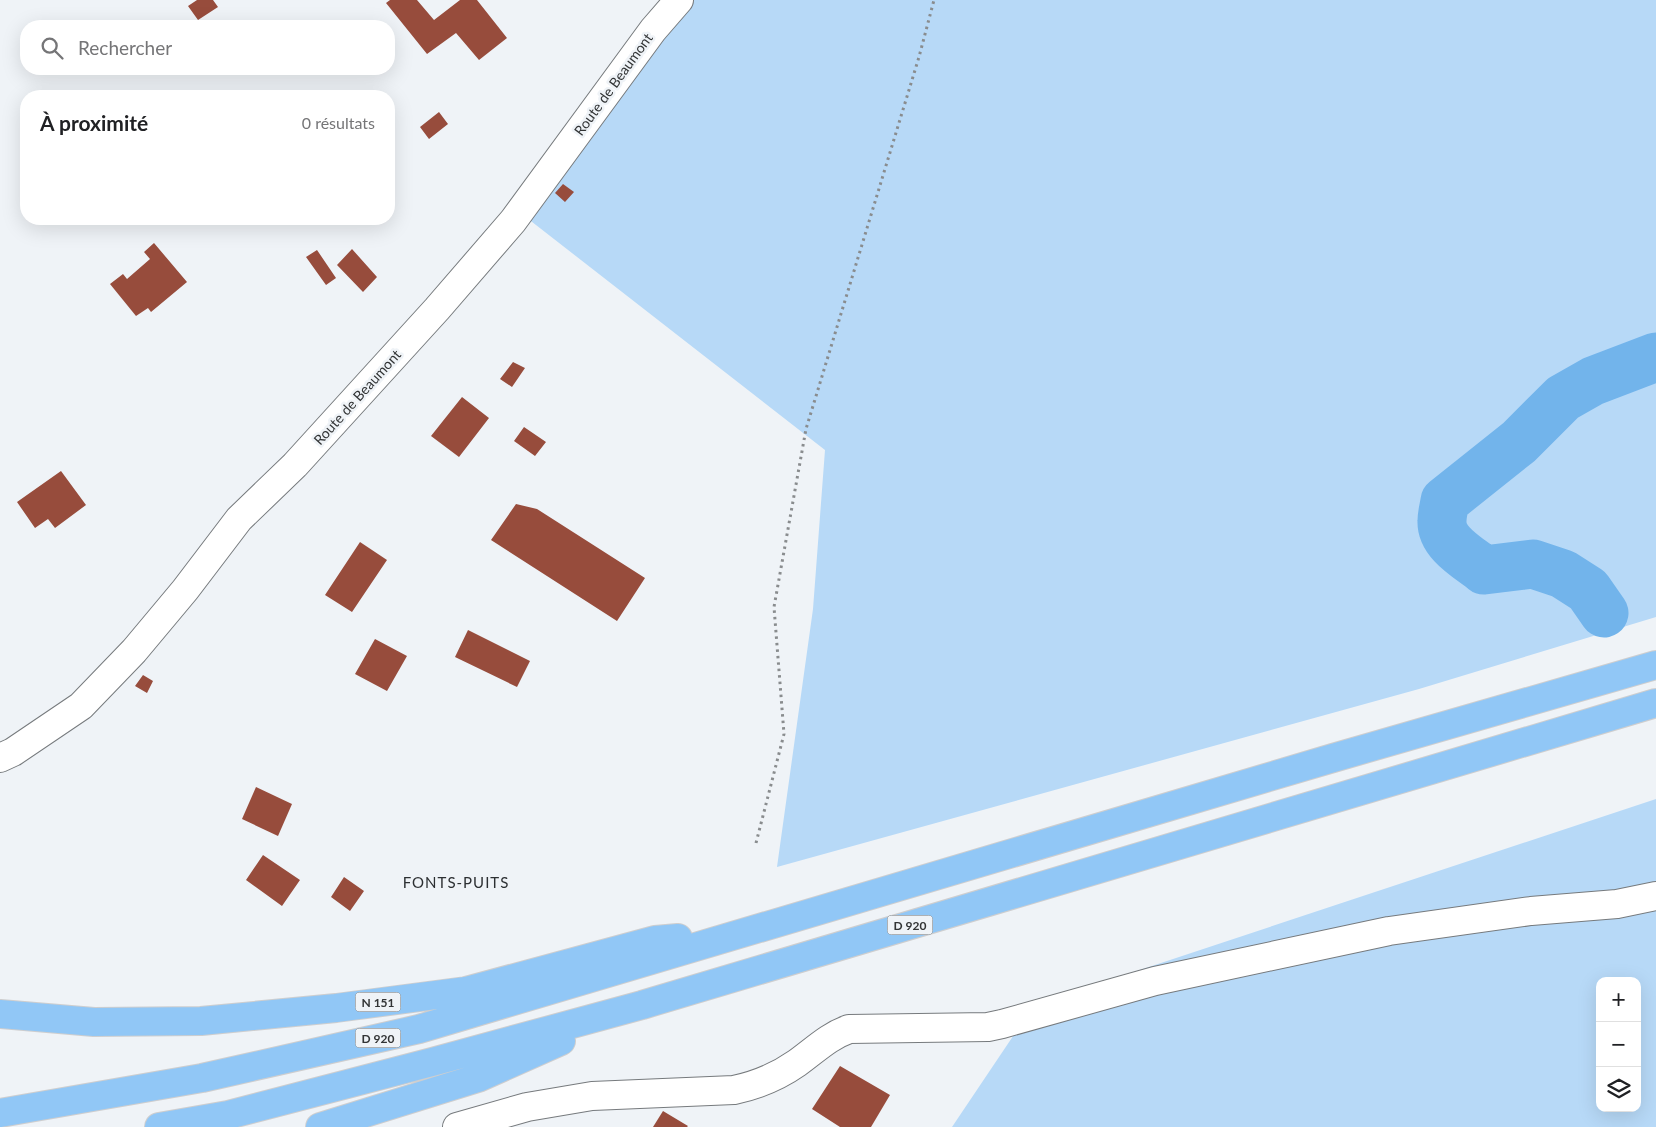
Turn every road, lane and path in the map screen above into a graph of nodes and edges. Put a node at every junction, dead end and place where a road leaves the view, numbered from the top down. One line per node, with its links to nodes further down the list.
1 (679, 0): 5 (street, Route de Beaumont)
2 (934, 0): 6 (path)
3 (1656, 665): 8 (highway, D 920)
4 (1656, 703): 9 (highway, D 920)
5 (0, 758)
6 (756, 843)
7 (1656, 896): 14 (street)
8 (749, 932): 10 (highway, N 151); 11 (highway, D 920)
9 (642, 1004): 12 (highway, D 920); 13 (highway, D 920)
10 (0, 1014)
11 (0, 1113)
12 (159, 1127)
13 (320, 1127)
14 (457, 1127)

